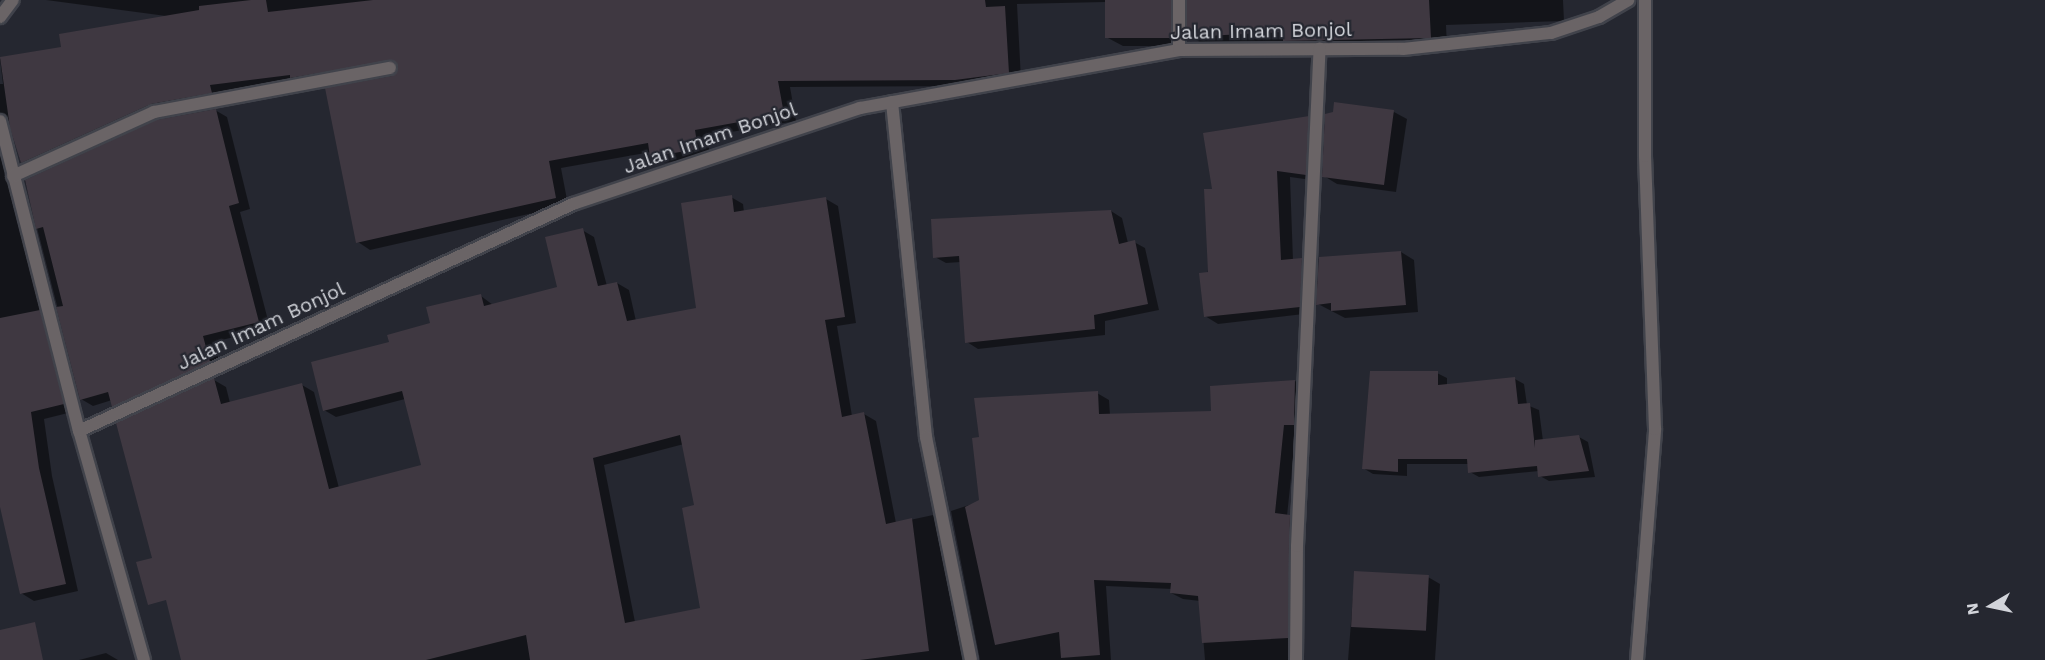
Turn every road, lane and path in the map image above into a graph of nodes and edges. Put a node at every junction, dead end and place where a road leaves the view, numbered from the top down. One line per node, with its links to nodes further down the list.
1 (13, 0): 5 (street)
2 (1179, 0): 7 (street)
3 (1628, 0): 6 (street, Jalan Imam Bonjol)
4 (1645, 0): 16 (street)
5 (0, 17)
6 (1320, 49): 7 (street, Jalan Imam Bonjol); 15 (street)
7 (1179, 50): 9 (street, Jalan Imam Bonjol)
8 (390, 68): 11 (street)
9 (892, 102): 12 (street, Jalan Imam Bonjol); 14 (street)
10 (0, 121): 11 (street)
11 (13, 176): 12 (street)
12 (79, 431): 13 (street)
13 (144, 660)
14 (970, 660)
15 (1296, 660)
16 (1637, 660)

